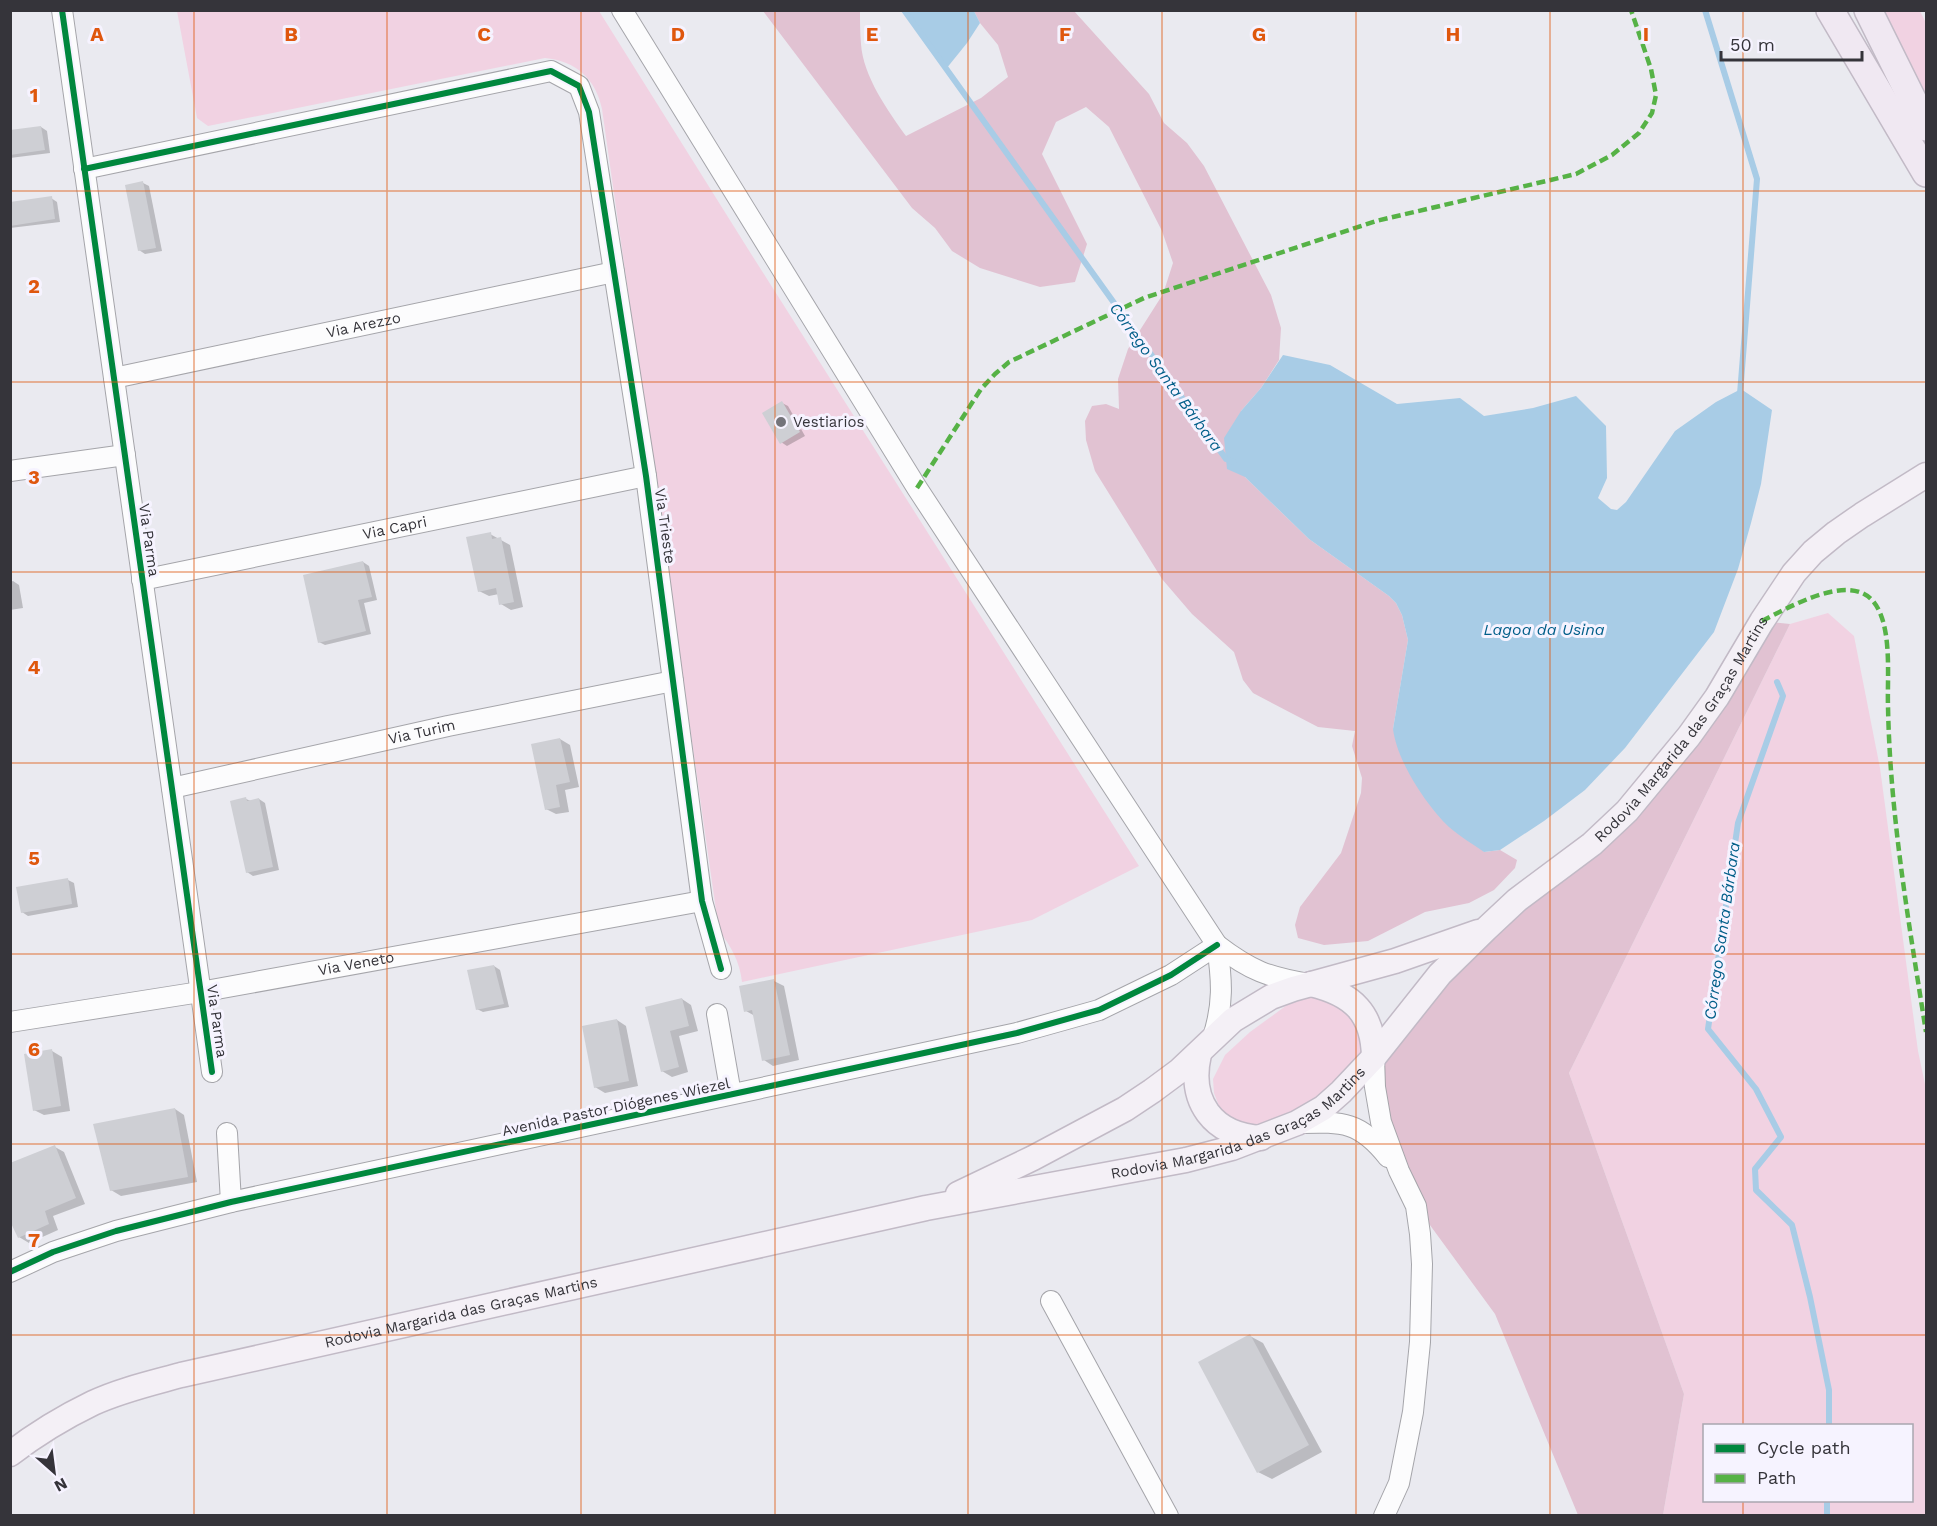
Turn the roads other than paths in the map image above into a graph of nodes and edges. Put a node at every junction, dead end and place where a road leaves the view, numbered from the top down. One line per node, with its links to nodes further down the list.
1 (62, 10): 6 (street, Via Parma)
2 (622, 10): 21 (street)
3 (1830, 10): 7 (highway)
4 (1868, 10): 5 (highway)
5 (1926, 127)
6 (84, 169): 8 (street, Via Trieste); 9 (street, Via Parma)
7 (1926, 173)
8 (614, 272): 9 (street, Via Arezzo); 13 (street, Via Trieste)
9 (114, 378): 10 (street, Via Parma)
10 (124, 455): 11 (street); 16 (street, Via Parma)
11 (10, 471)
12 (1926, 475): 15 (main road, Rodovia Margarida das Graças Martins)
13 (646, 476): 16 (street, Via Capri); 17 (street, Via Trieste)
14 (1926, 484): 15 (main road, Rodovia Margarida das Graças Martins)
15 (1862, 514): 20 (main road, Rodovia Margarida das Graças Martins)
16 (142, 580): 18 (street, Via Parma)
17 (674, 681): 18 (street, Via Turim); 19 (street, Via Trieste)
18 (172, 788): 24 (street, Via Parma)
19 (702, 901): 22 (street, Via Trieste); 24 (street, Via Veneto)
20 (1486, 929): 23 (main road, Rodovia Margarida das Graças Martins); 28 (main road, Rodovia Margarida das Graças Martins)
21 (1217, 945): 23 (street); 27 (street); 30 (street, Avenida Pastor Diógenes Wiezel)
22 (721, 969)
23 (1311, 984): 27 (main road, Rodovia Margarida das Graças Martins); 28 (main road)
24 (200, 992): 26 (street, Via Veneto); 29 (street, Via Parma)
25 (717, 1014): 30 (street)
26 (10, 1022)
27 (1205, 1047): 33 (main road); 36 (main road, Rodovia Margarida das Graças Martins)
28 (1374, 1057): 31 (main road, Rodovia Margarida das Graças Martins); 34 (street)
29 (212, 1072)
30 (731, 1094): 35 (street, Avenida Pastor Diógenes Wiezel)
31 (1298, 1123): 33 (main road, Rodovia Margarida das Graças Martins); 34 (street)
32 (227, 1133): 35 (street)
33 (1262, 1138): 36 (main road, Rodovia Margarida das Graças Martins)
34 (1399, 1171): 41 (street)
35 (231, 1202): 37 (street, Avenida Pastor Diógenes Wiezel)
36 (926, 1208): 39 (main road, Rodovia Margarida das Graças Martins)
37 (10, 1272)
38 (1051, 1301): 40 (street)
39 (10, 1454)
40 (1168, 1515)
41 (1384, 1515)

